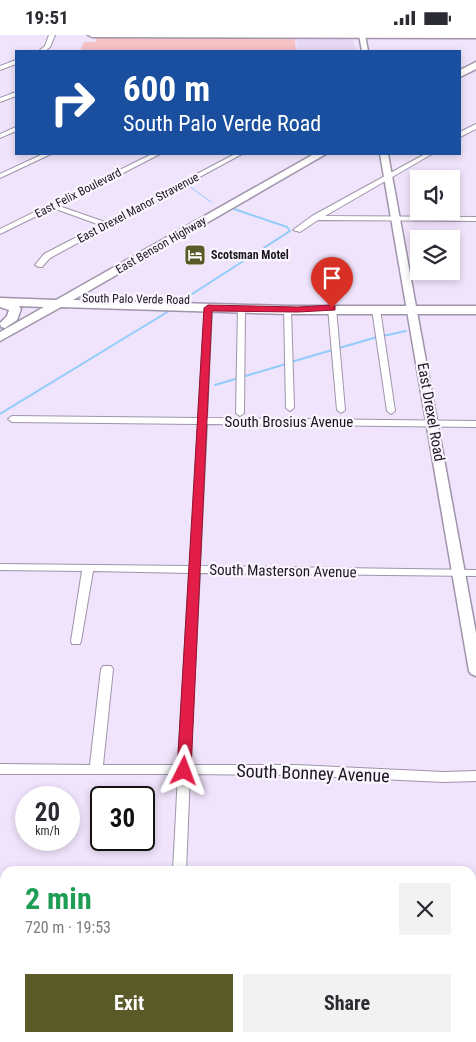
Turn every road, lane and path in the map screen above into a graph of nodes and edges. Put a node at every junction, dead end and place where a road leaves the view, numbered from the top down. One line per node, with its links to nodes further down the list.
1 (52, 35): 6 (street)
2 (92, 35): 3 (main road)
3 (362, 35): 4 (main road); 7 (street)
4 (410, 36): 5 (main road)
5 (476, 37)
6 (43, 50)
7 (365, 50)
8 (476, 59): 12 (main road)
9 (15, 62): 11 (street)
10 (476, 65): 13 (main road)
11 (0, 68)
12 (461, 70)
13 (461, 71)
14 (15, 94): 15 (street)
15 (0, 100)
16 (476, 126): 18 (street)
17 (15, 129): 19 (street)
18 (461, 134)
19 (0, 136)
20 (46, 155): 27 (street)
21 (155, 155): 29 (street, East Felix Boulevard)
22 (237, 155): 33 (street, East Drexel Manor Stravenue)
23 (304, 155): 40 (main road, East Benson Highway)
24 (319, 155): 37 (main road, East Benson Highway)
25 (384, 155): 28 (street, East Drexel Road)
26 (427, 155): 28 (street)
27 (0, 176)
28 (388, 178): 30 (street); 31 (street, East Drexel Road)
29 (54, 205): 33 (street); 35 (street, East Felix Boulevard)
30 (314, 218): 31 (street); 34 (street)
31 (395, 219): 32 (street); 47 (street, East Drexel Road)
32 (476, 219)
33 (106, 225): 36 (street, East Drexel Manor Stravenue)
34 (297, 230)
35 (0, 232)
36 (40, 265)
37 (111, 274): 39 (main road); 40 (main road, East Benson Highway)
38 (0, 296): 40 (main road, South Palo Verde Road)
39 (117, 298): 40 (main road, South Palo Verde Road); 43 (main road, South Palo Verde Road)
40 (56, 300): 41 (main road, South Palo Verde Road); 42 (main road, South Palo Verde Road); 49 (main road, East Benson Highway); 50 (main road, East Benson Highway)
41 (0, 303): 49 (main road)
42 (208, 308): 44 (main road, South Palo Verde Road); 56 (street)
43 (332, 308): 45 (main road, South Palo Verde Road); 46 (main road, South Palo Verde Road); 52 (street)
44 (242, 309): 45 (main road, South Palo Verde Road); 54 (street)
45 (287, 309): 51 (street)
46 (376, 309): 47 (main road, South Palo Verde Road); 53 (street)
47 (411, 309): 48 (main road, South Palo Verde Road); 57 (street, East Drexel Road)
48 (476, 310)
49 (3, 326)
50 (0, 337)
51 (290, 408)
52 (341, 410)
53 (391, 411)
54 (240, 413)
55 (12, 419): 56 (street, South Brosius Avenue)
56 (202, 422): 57 (street, South Brosius Avenue); 61 (street)
57 (433, 423): 58 (street, South Brosius Avenue); 62 (street, East Drexel Road)
58 (476, 423)
59 (0, 567): 60 (street, South Masterson Avenue)
60 (88, 568): 61 (street, South Masterson Avenue); 64 (street)
61 (194, 569): 62 (street, South Masterson Avenue); 69 (street)
62 (458, 573): 63 (street, South Masterson Avenue); 66 (street, East Drexel Road)
63 (476, 573)
64 (76, 641)
65 (107, 669): 68 (street)
66 (476, 671)
67 (0, 769): 68 (street, South Bonney Avenue)
68 (96, 769): 69 (street, South Bonney Avenue)
69 (184, 771): 70 (street, South Bonney Avenue); 71 (street)
70 (476, 777)
71 (179, 866)

